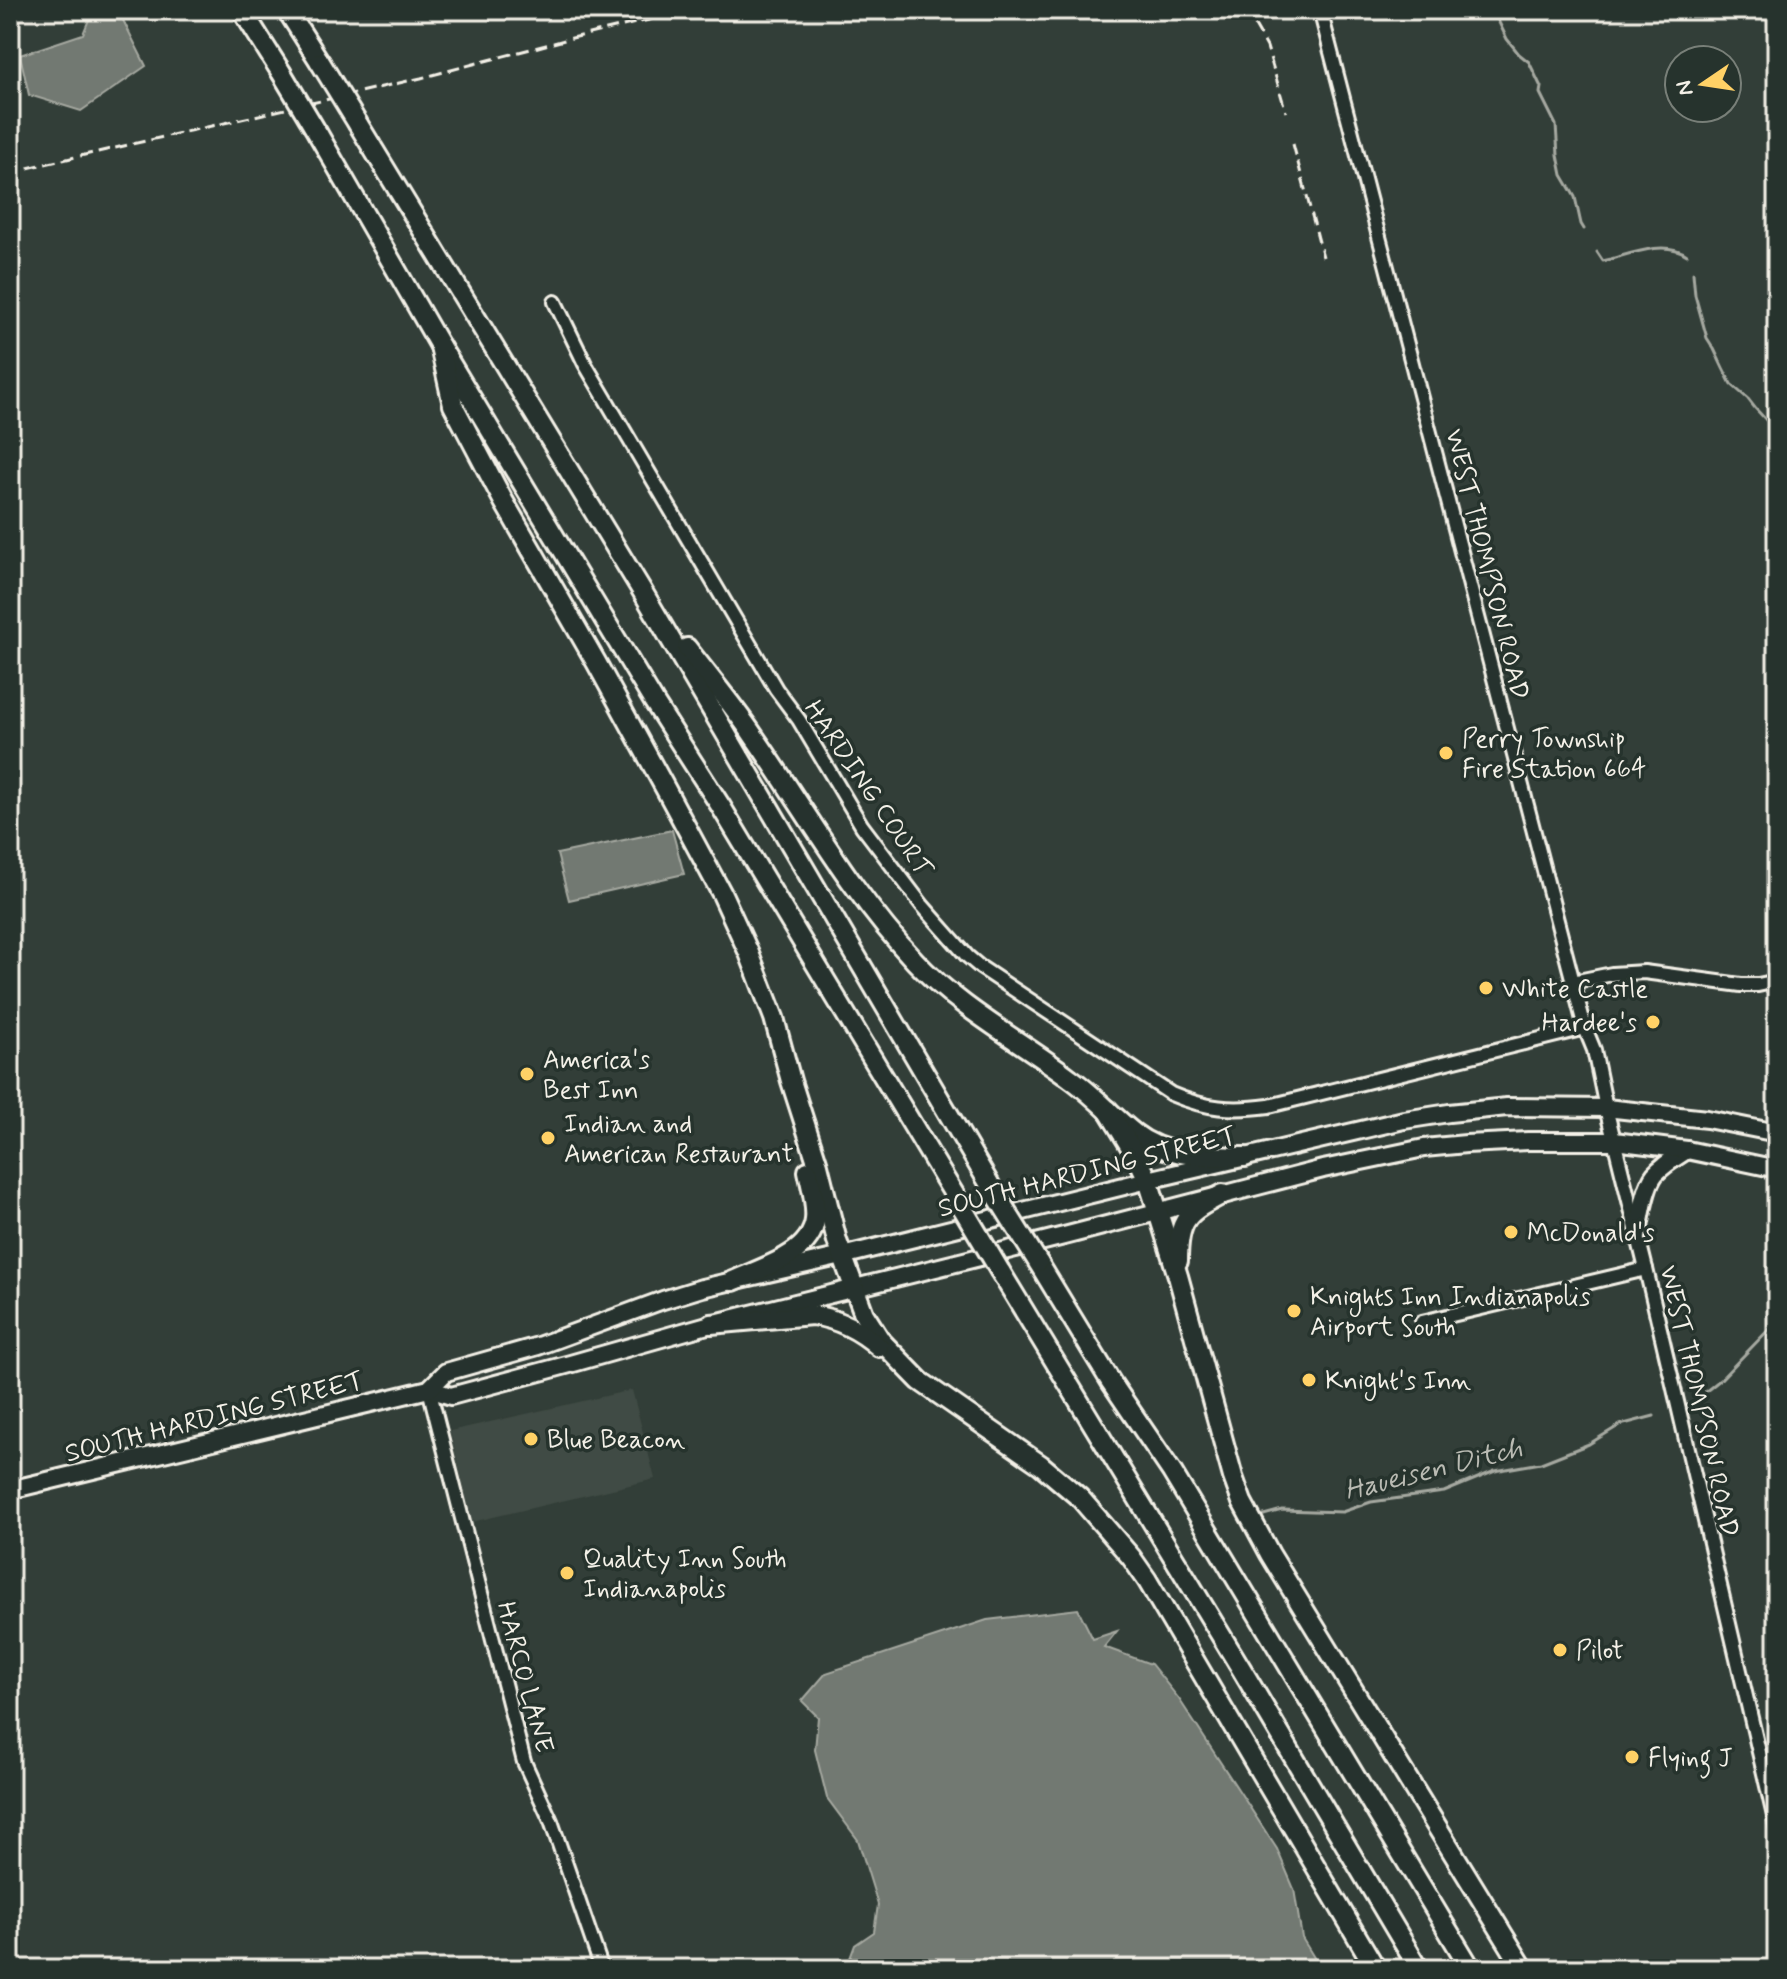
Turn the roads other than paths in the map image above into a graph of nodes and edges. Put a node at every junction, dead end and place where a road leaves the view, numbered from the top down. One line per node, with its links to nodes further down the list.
1 (242, 10): 5 (highway, bridge)
2 (287, 10): 6 (highway, bridge)
3 (1320, 10): 8 (street, WEST THOMPSON ROAD)
4 (555, 302): 9 (street, HARDING COURT)
5 (440, 346): 10 (highway); 32 (highway, bridge)
6 (641, 589): 12 (highway); 38 (highway, bridge)
7 (1777, 981): 8 (street)
8 (1573, 982): 9 (street, WEST THOMPSON ROAD)
9 (1585, 1028): 11 (street, WEST THOMPSON ROAD)
10 (791, 1081): 22 (highway); 25 (highway)
11 (1606, 1108): 13 (main road, SOUTH HARDING STREET); 14 (street, WEST THOMPSON ROAD); 16 (main road, SOUTH HARDING STREET)
12 (1108, 1110): 16 (highway); 18 (highway)
13 (1777, 1133)
14 (1614, 1141): 15 (main road, SOUTH HARDING STREET); 19 (main road, SOUTH HARDING STREET); 21 (street, WEST THOMPSON ROAD)
15 (1687, 1150): 17 (main road, SOUTH HARDING STREET); 21 (main road)
16 (1245, 1157): 18 (main road, SOUTH HARDING STREET)
17 (1777, 1169)
18 (1148, 1180): 20 (highway); 22 (main road, SOUTH HARDING STREET)
19 (1223, 1194): 20 (main road, SOUTH HARDING STREET); 24 (highway)
20 (1157, 1211): 24 (highway); 26 (main road, SOUTH HARDING STREET)
21 (1637, 1237): 23 (street, WEST THOMPSON ROAD)
22 (842, 1256): 25 (main road, SOUTH HARDING STREET); 26 (highway)
23 (1646, 1269): 27 (street); 33 (street, WEST THOMPSON ROAD)
24 (1178, 1276): 39 (highway)
25 (733, 1281): 30 (main road, SOUTH HARDING STREET)
26 (854, 1288): 28 (main road, SOUTH HARDING STREET); 29 (highway)
27 (1422, 1322)
28 (711, 1324): 29 (highway); 30 (main road, SOUTH HARDING STREET)
29 (900, 1362): 35 (highway)
30 (429, 1389): 31 (main road, SOUTH HARDING STREET); 34 (street, HARCO LANE)
31 (10, 1490)
32 (1321, 1806): 36 (highway); 37 (highway)
33 (1777, 1829)
34 (602, 1969)
35 (1376, 1969)
36 (1404, 1969)
37 (1419, 1969)
38 (1471, 1969)
39 (1524, 1969)

